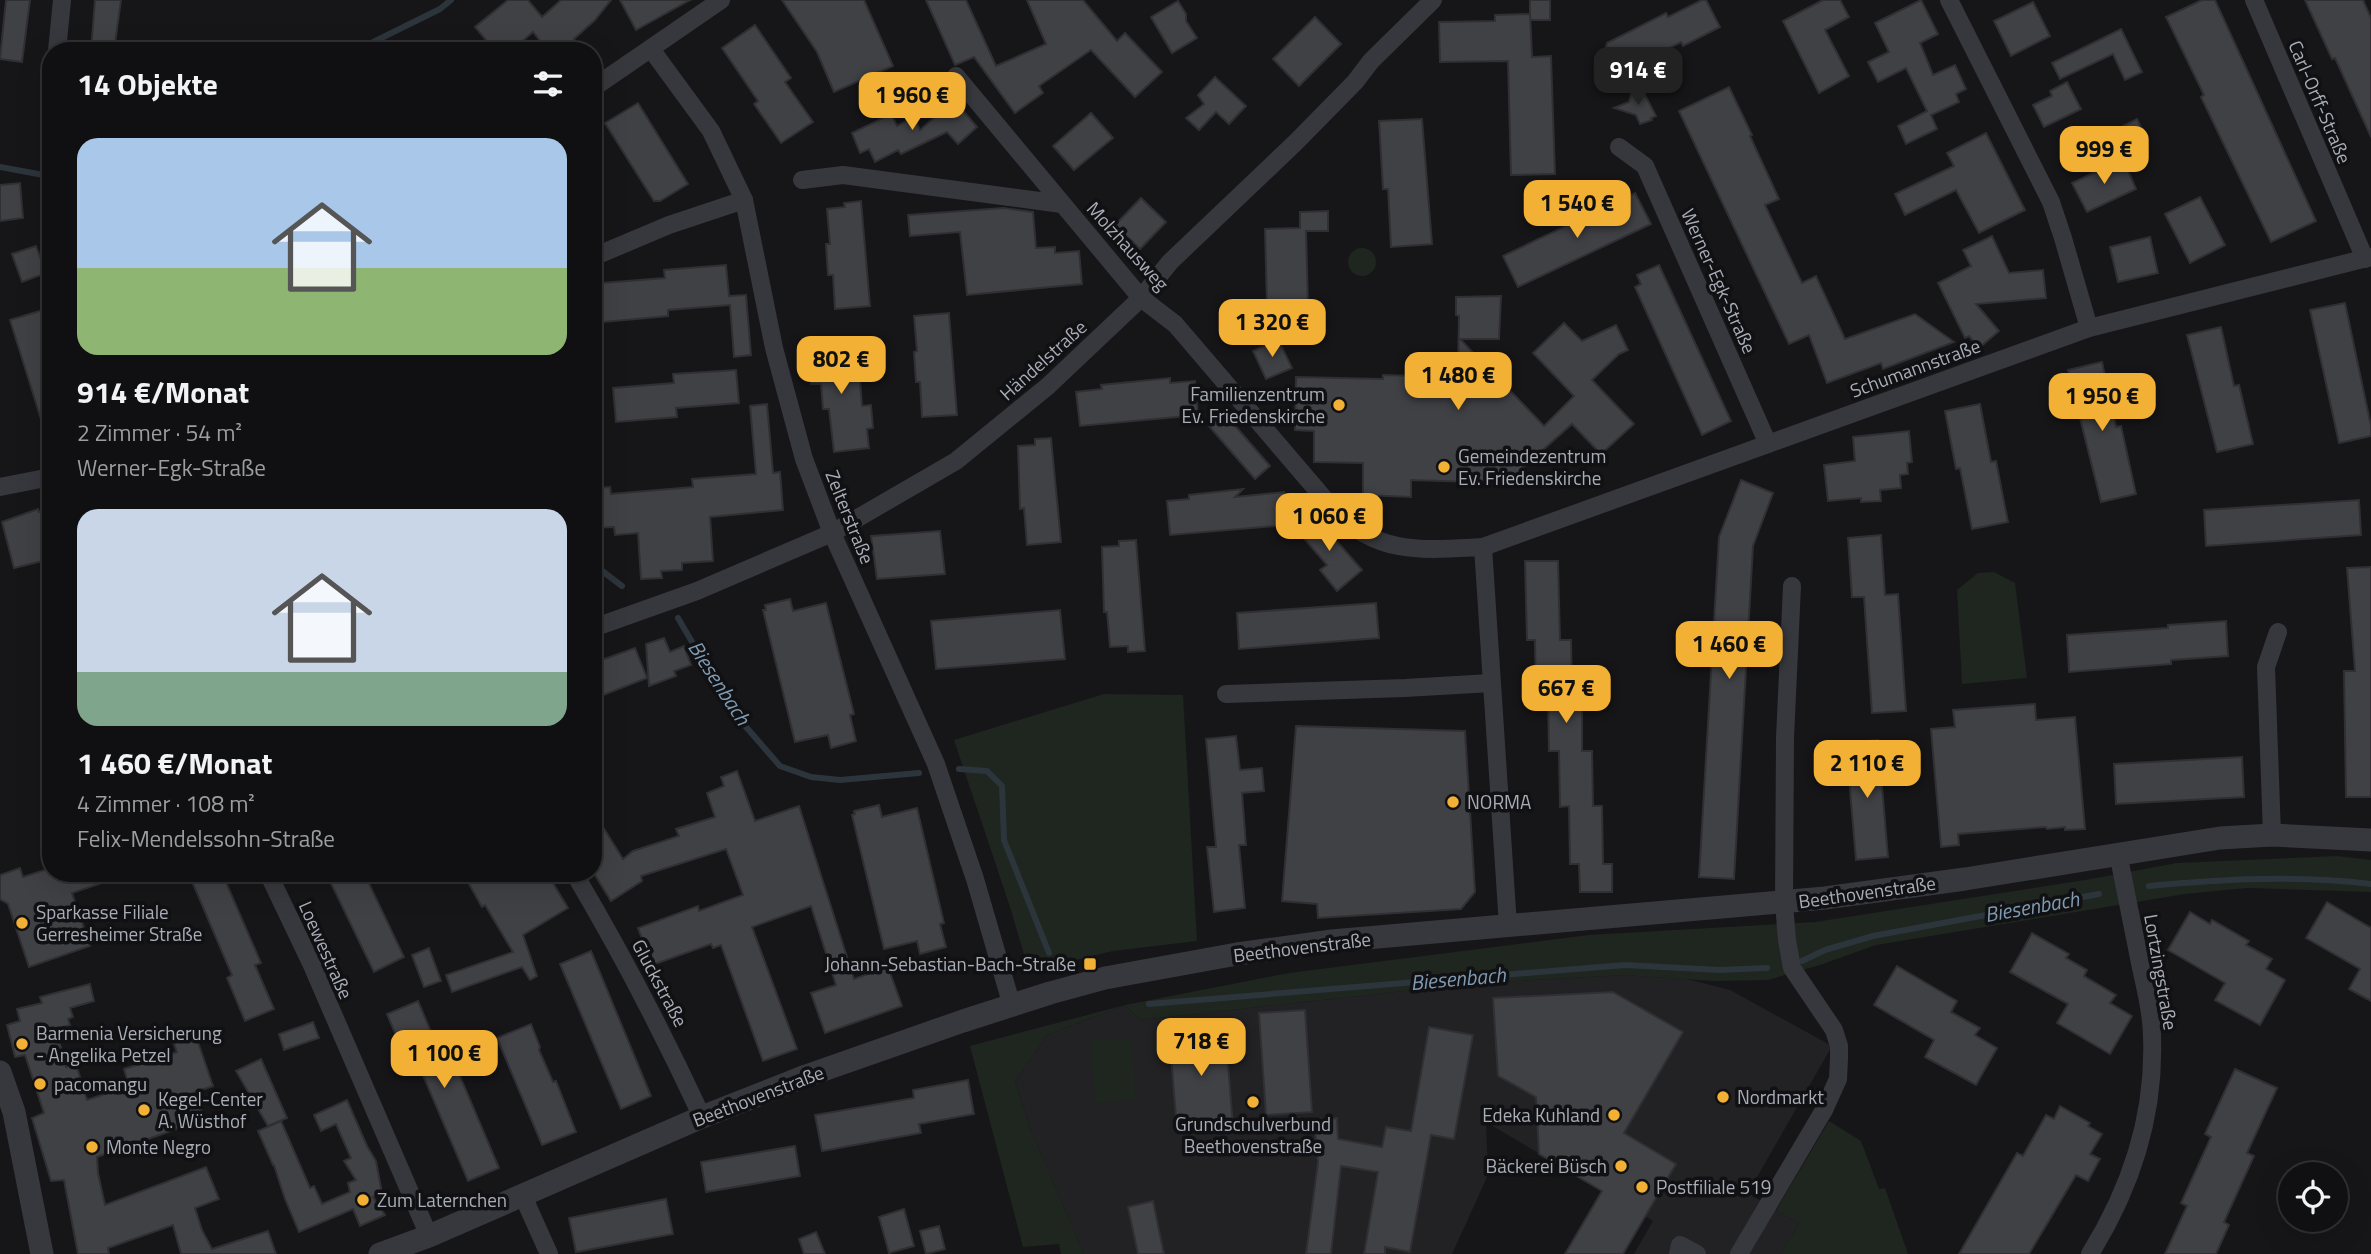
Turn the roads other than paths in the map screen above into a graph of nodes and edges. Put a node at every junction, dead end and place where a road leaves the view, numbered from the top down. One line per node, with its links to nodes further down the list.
1 (62, 0): 6 (street)
2 (721, 0): 7 (street)
3 (1433, 0): 16 (street, Händelstraße)
4 (1949, 0): 17 (street)
5 (2254, 0): 15 (street, Carl-Orff-Straße)
6 (58, 42)
7 (651, 49): 9 (street); 12 (street, Zelterstraße)
8 (956, 76): 13 (street, Molzhausweg)
9 (602, 82)
10 (1619, 146): 18 (street, Werner-Egk-Straße)
11 (802, 180): 13 (street, Molzhausweg)
12 (744, 200): 14 (street); 21 (street, Zelterstraße)
13 (1062, 204): 16 (street, Molzhausweg)
14 (602, 253)
15 (2368, 258): 17 (street, Schumannstraße)
16 (1141, 298): 21 (street, Händelstraße); 22 (street, Molzhausweg)
17 (2089, 328): 18 (street, Schumannstraße)
18 (1768, 444): 22 (street, Schumannstraße)
19 (42, 479): 20 (street)
20 (0, 486)
21 (832, 533): 24 (street, Händelstraße); 35 (street, Zelterstraße)
22 (1483, 547): 26 (street)
23 (1792, 586): 33 (street)
24 (602, 625)
25 (2278, 632): 28 (street)
26 (1491, 682): 27 (street); 34 (street)
27 (1226, 694)
28 (2272, 835): 29 (street, Beethovenstraße); 30 (street, Beethovenstraße)
29 (2371, 840)
30 (2118, 853): 33 (street, Beethovenstraße); 46 (street, Lortzingstraße)
31 (272, 882): 39 (street, Loewestraße)
32 (579, 882): 37 (street, Gluckstraße)
33 (1784, 903): 34 (street, Beethovenstraße); 45 (street)
34 (1508, 926): 35 (street, Beethovenstraße)
35 (1012, 1006): 37 (street, Beethovenstraße)
36 (0, 1072): 40 (street)
37 (702, 1116): 38 (street, Beethovenstraße)
38 (523, 1196): 39 (street, Beethovenstraße); 42 (street)
39 (429, 1236): 41 (street, Beethovenstraße)
40 (42, 1254)
41 (380, 1254)
42 (549, 1254)
43 (1678, 1254): 44 (street)
44 (1697, 1254)
45 (1740, 1254)
46 (2090, 1254)

